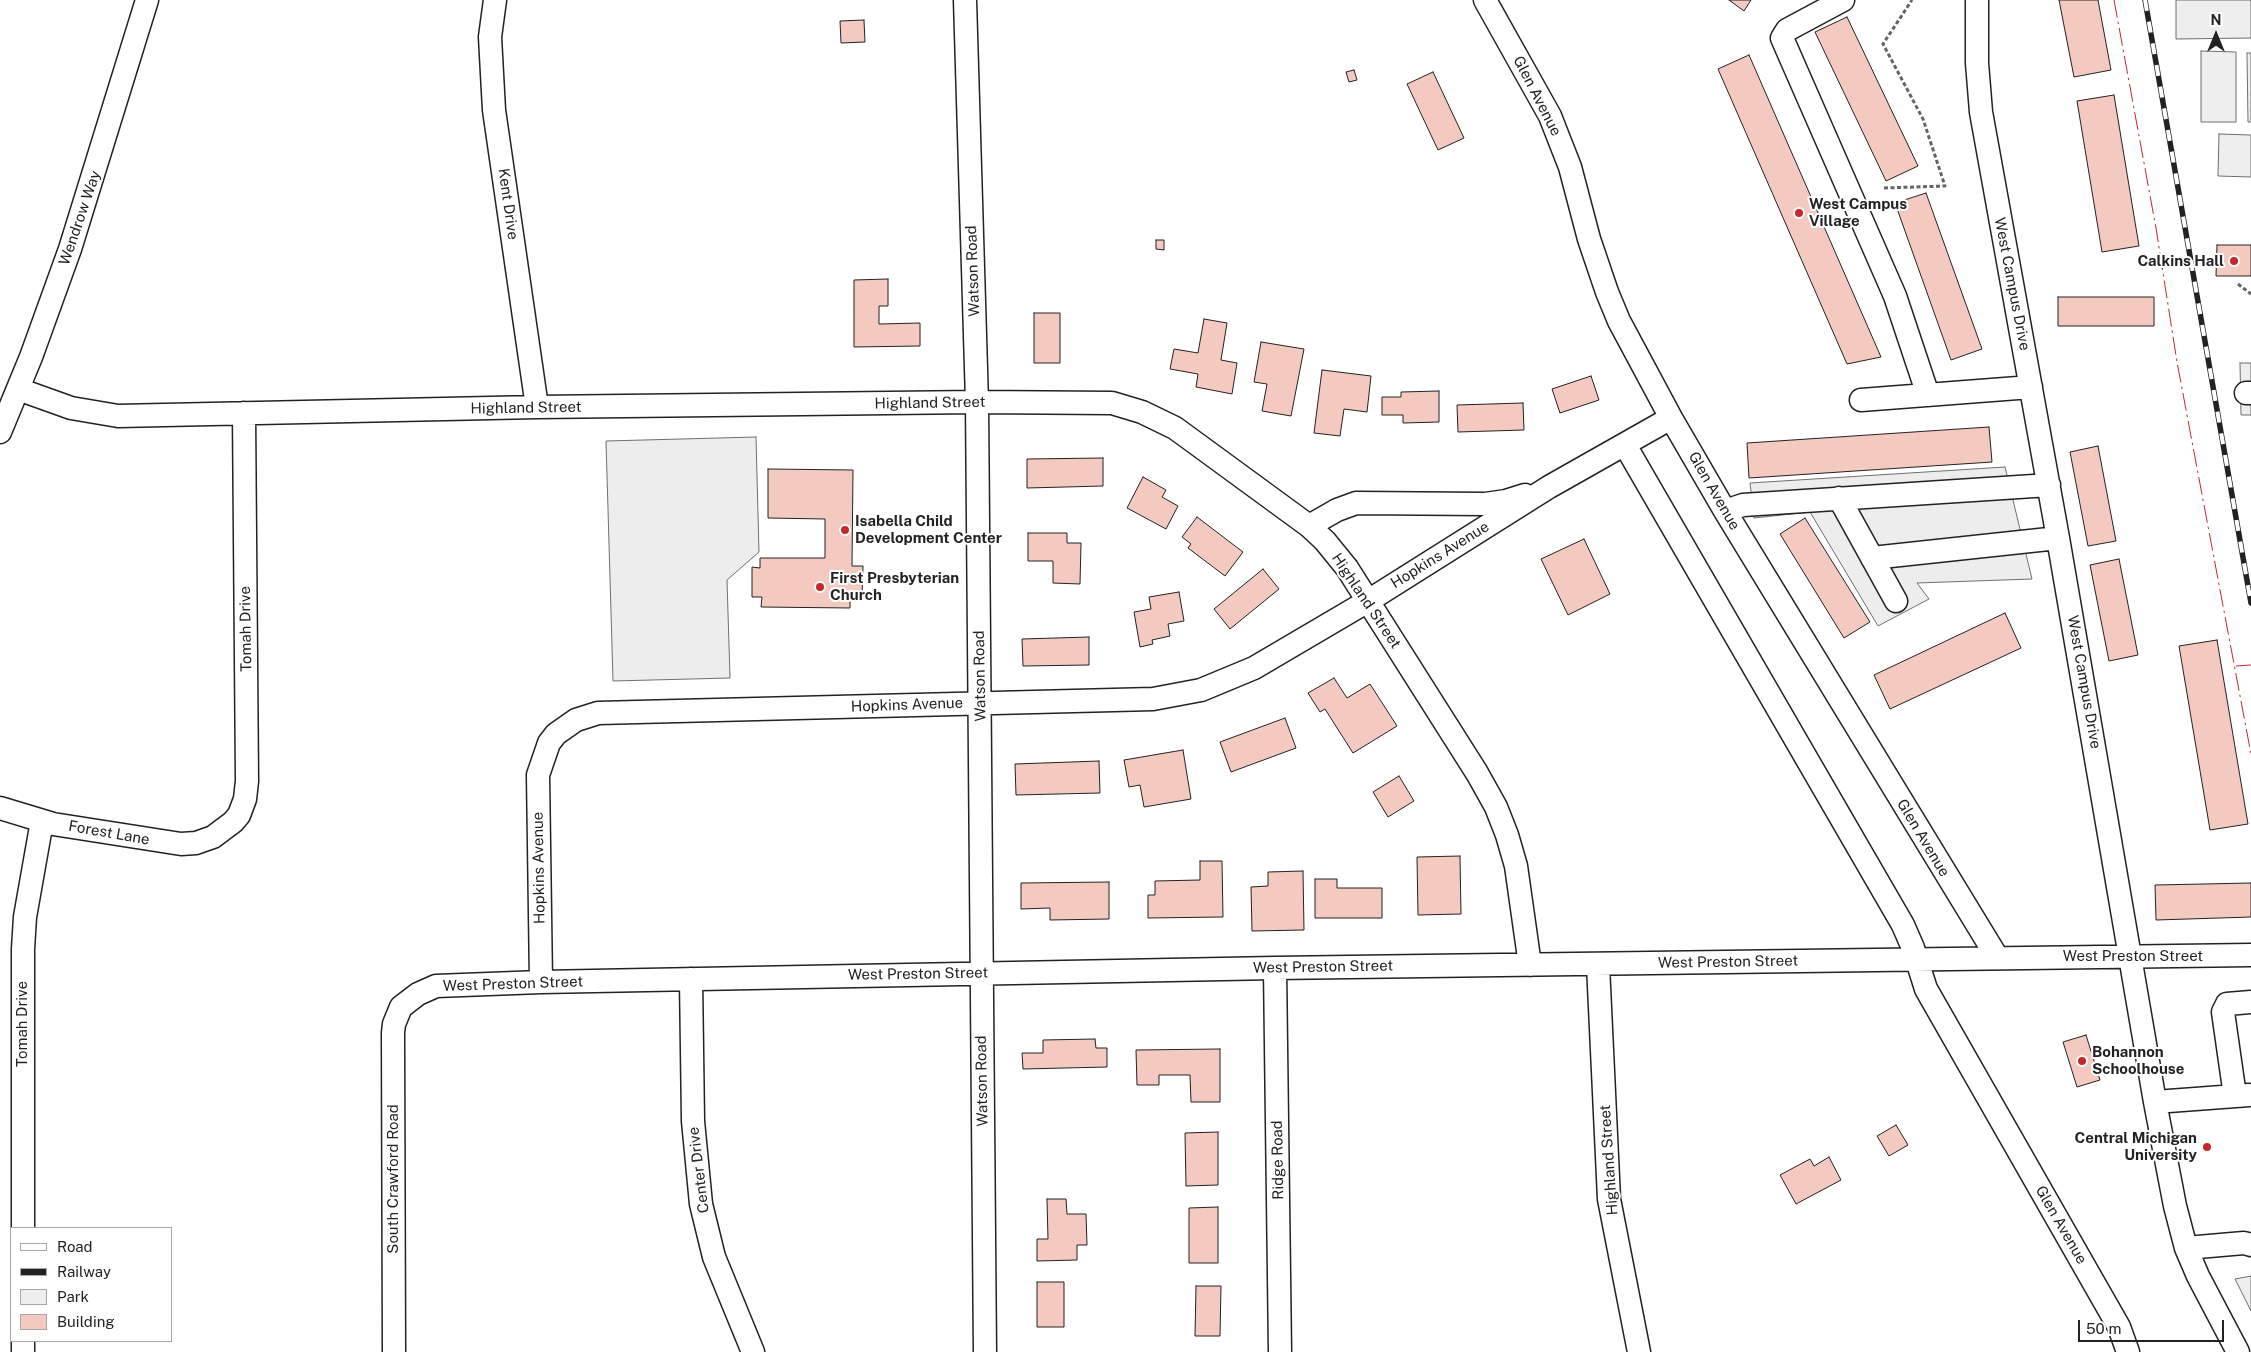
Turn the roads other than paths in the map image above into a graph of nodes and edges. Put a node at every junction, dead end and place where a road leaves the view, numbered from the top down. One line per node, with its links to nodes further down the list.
1 (147, 0): 8 (street, Wendrow Way)
2 (495, 0): 12 (street, Kent Drive)
3 (965, 0): 11 (street, Watson Road)
4 (1485, 0): 14 (street, Glen Avenue)
5 (1844, 0): 9 (street)
6 (1978, 0): 7 (street, West Campus Drive)
7 (2031, 387): 9 (street); 17 (street, West Campus Drive)
8 (18, 389): 13 (street, Highland Street); 15 (street, Wendrow Way)
9 (1928, 395): 10 (street)
10 (1860, 400)
11 (977, 402): 12 (street, Highland Street); 21 (street, Highland Street); 26 (street, Watson Road)
12 (537, 407): 13 (street, Highland Street)
13 (244, 413): 29 (street, Tomah Drive)
14 (1671, 418): 16 (street, Hopkins Avenue); 20 (street, Glen Avenue)
15 (0, 432)
16 (1625, 445): 18 (street, Hopkins Avenue); 33 (street, Glen Avenue)
17 (2049, 485): 19 (street); 22 (street, West Campus Drive)
18 (1549, 487): 21 (street, Hopkins Avenue); 24 (street, Hopkins Avenue)
19 (1839, 498): 20 (street); 23 (street)
20 (1725, 511): 31 (street, Glen Avenue)
21 (1309, 526): 24 (street, Highland Street)
22 (2058, 538): 23 (street); 32 (street, West Campus Drive)
23 (1872, 558): 25 (street)
24 (1368, 601): 26 (street, Hopkins Avenue); 34 (street, Highland Street)
25 (1896, 601)
26 (981, 703): 37 (street, Watson Road); 39 (street, Hopkins Avenue)
27 (0, 808): 28 (street, Forest Lane)
28 (42, 821): 29 (street, Forest Lane); 44 (street, Tomah Drive)
29 (218, 834)
30 (2251, 955): 32 (street, West Preston Street)
31 (1997, 957): 32 (street, West Preston Street); 33 (street, West Preston Street)
32 (2131, 957): 43 (street, West Campus Drive)
33 (1916, 958): 35 (street, West Preston Street); 52 (street, Glen Avenue)
34 (1530, 965): 35 (street, West Preston Street); 36 (street, West Preston Street)
35 (1598, 965): 51 (street, Highland Street)
36 (1275, 968): 37 (street, West Preston Street); 50 (street, Ridge Road)
37 (981, 973): 38 (street, West Preston Street); 49 (street, Watson Road)
38 (691, 979): 39 (street, West Preston Street); 48 (street, Center Drive)
39 (542, 982): 41 (street, West Preston Street)
40 (2251, 1002): 42 (street)
41 (401, 1007): 47 (street, South Crawford Road)
42 (2243, 1096): 43 (street)
43 (2155, 1102): 46 (street, West Campus Drive)
44 (23, 1227)
45 (2251, 1245): 46 (street)
46 (2186, 1248): 53 (street, West Campus Drive)
47 (394, 1352)
48 (753, 1352)
49 (985, 1352)
50 (1280, 1352)
51 (1640, 1352)
52 (2128, 1352)
53 (2238, 1352)

